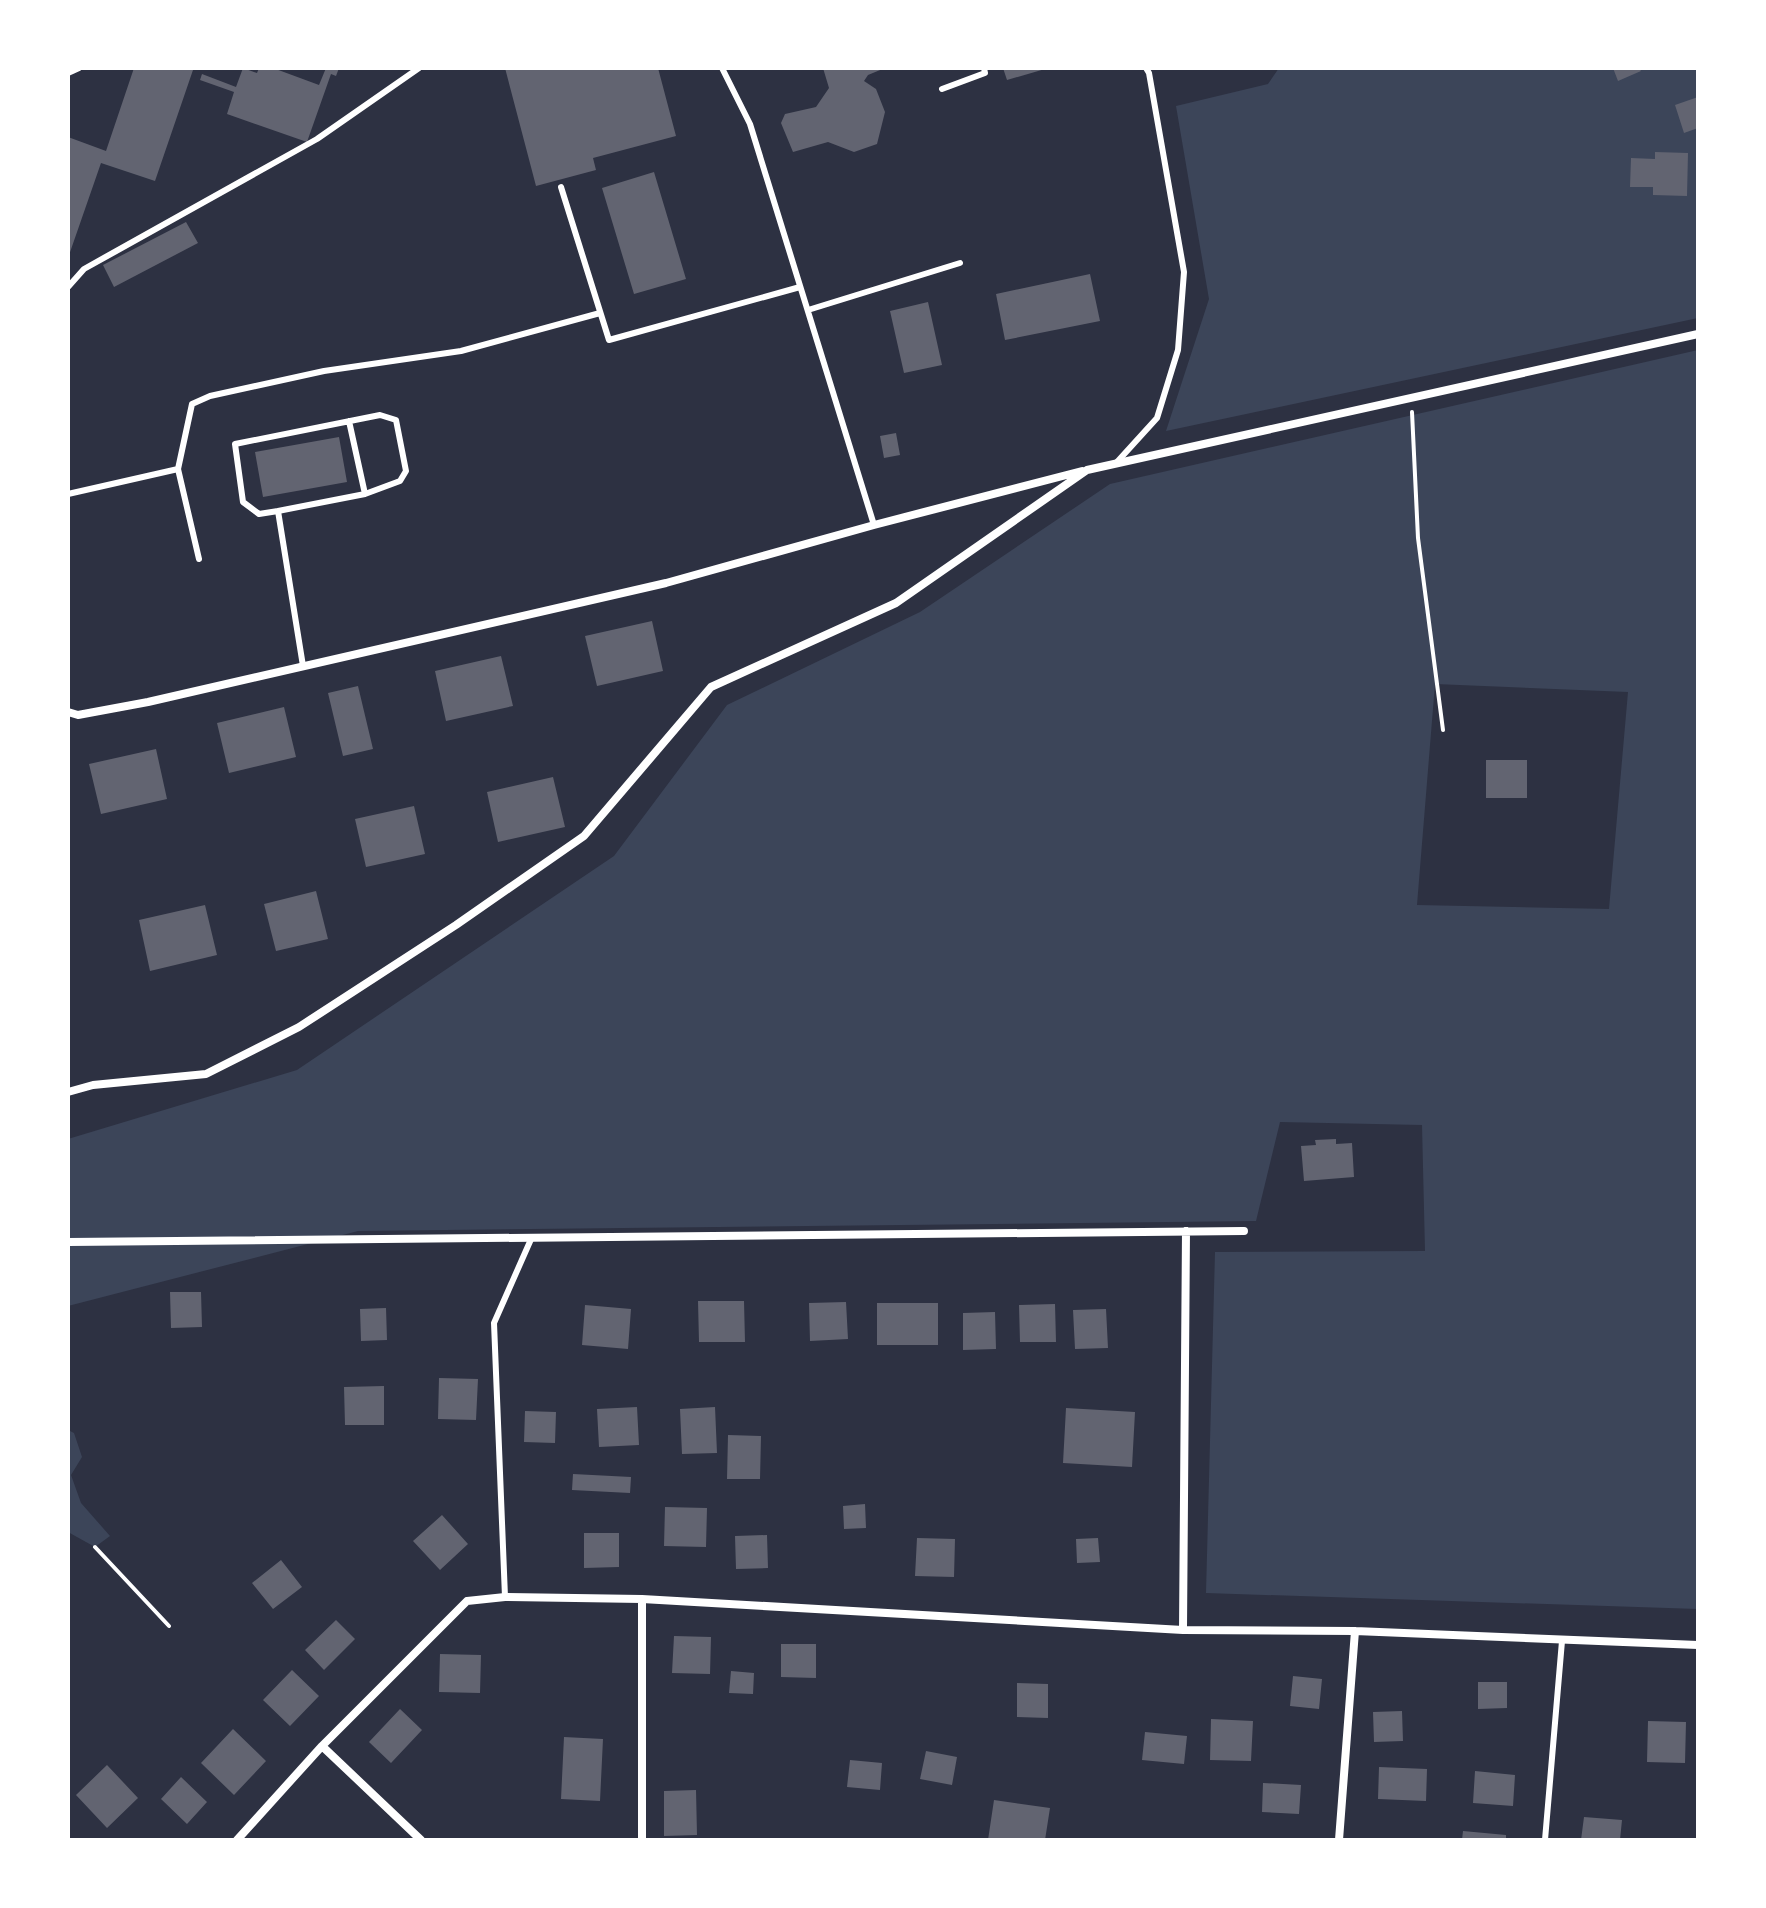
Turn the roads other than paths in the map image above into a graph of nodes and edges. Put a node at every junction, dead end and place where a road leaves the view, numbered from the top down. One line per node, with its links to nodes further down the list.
1 (79, 68): 6 (lane)
2 (419, 68): 10 (lane)
3 (722, 68): 11 (lane)
4 (984, 68): 7 (lane)
5 (1146, 68): 16 (lane)
6 (68, 73)
7 (942, 89)
8 (561, 187): 13 (lane)
9 (960, 263): 12 (lane)
10 (68, 287)
11 (800, 287): 12 (lane); 13 (lane)
12 (808, 310): 22 (lane)
13 (600, 313): 17 (lane)
14 (1698, 334): 16 (street)
15 (349, 421): 20 (lane); 20 (lane); 21 (lane)
16 (1117, 462): 18 (street)
17 (178, 469): 19 (lane); 23 (lane)
18 (1087, 470): 22 (street); 26 (street)
19 (68, 494)
20 (365, 494): 21 (lane)
21 (278, 511): 24 (lane)
22 (874, 525): 24 (street)
23 (199, 559)
24 (303, 666): 25 (street)
25 (68, 712)
26 (68, 1092)
27 (1186, 1231): 28 (street); 29 (street); 33 (street)
28 (1244, 1231)
29 (532, 1237): 30 (street); 31 (lane)
30 (68, 1242)
31 (505, 1597): 32 (street); 37 (street)
32 (642, 1599): 33 (street); 40 (street)
33 (1183, 1630): 34 (street)
34 (1355, 1631): 35 (street); 41 (street)
35 (1562, 1641): 36 (street); 42 (lane)
36 (1698, 1645)
37 (322, 1746): 38 (street); 39 (street)
38 (237, 1840)
39 (421, 1840)
40 (642, 1840)
41 (1339, 1840)
42 (1545, 1840)

